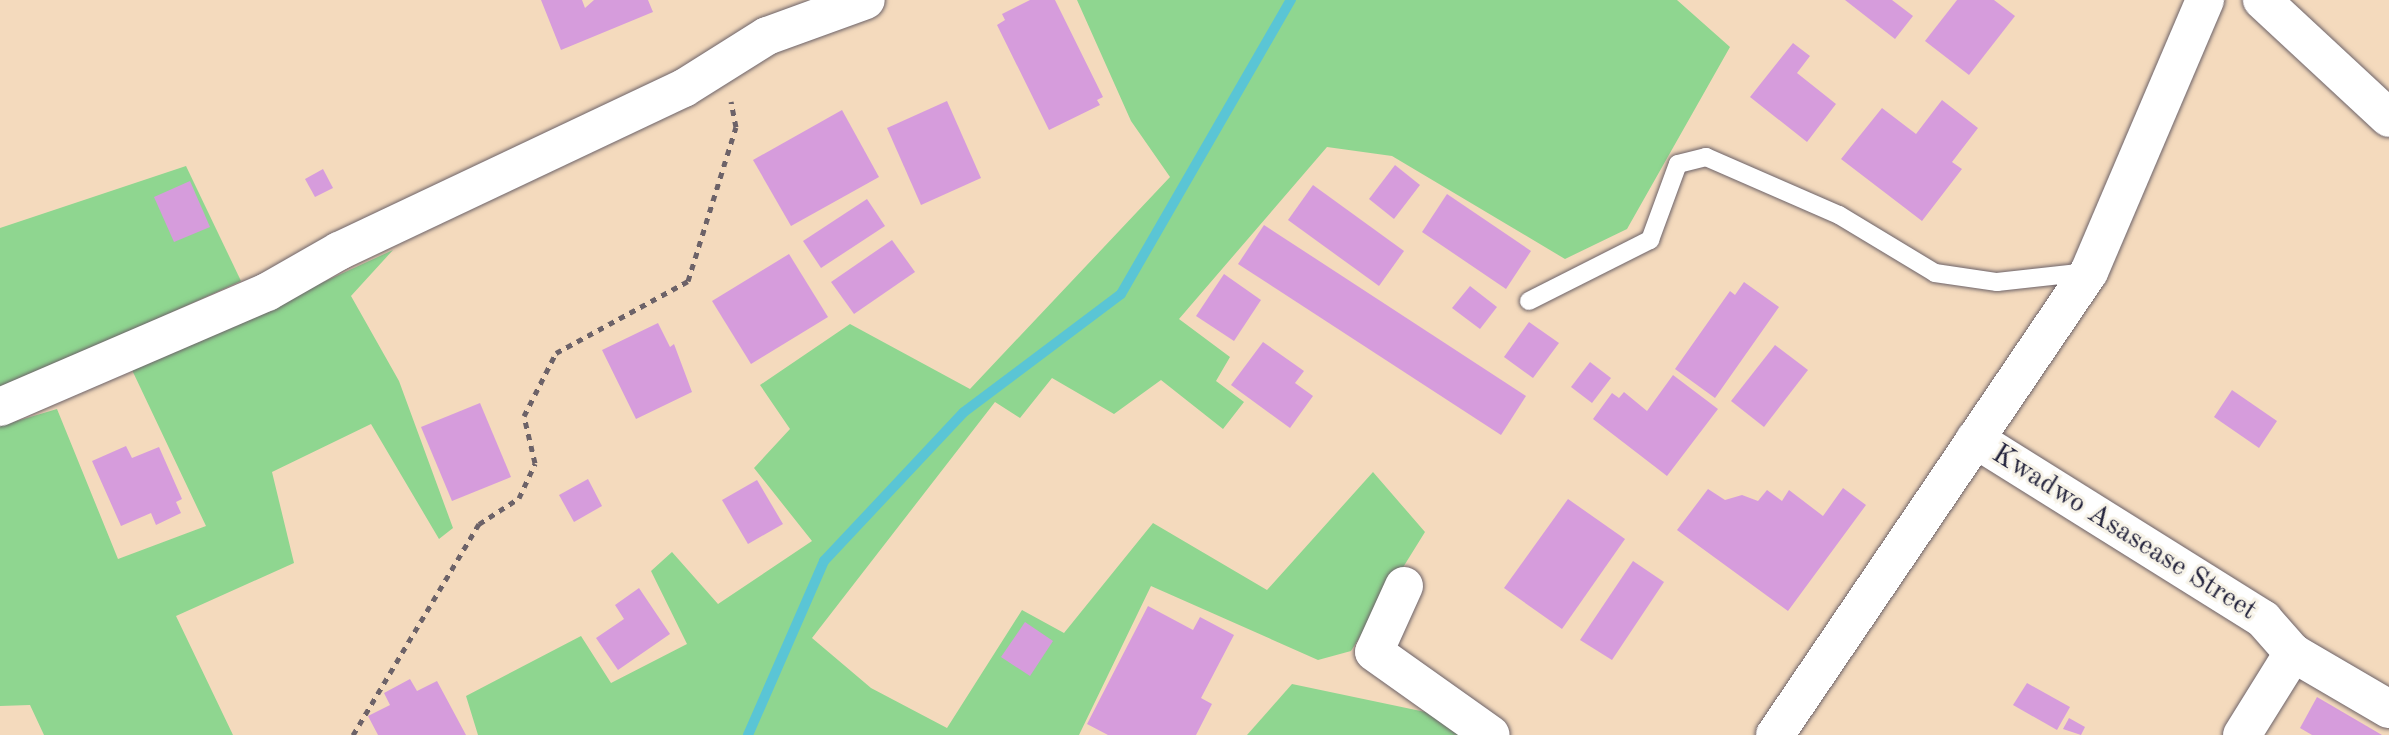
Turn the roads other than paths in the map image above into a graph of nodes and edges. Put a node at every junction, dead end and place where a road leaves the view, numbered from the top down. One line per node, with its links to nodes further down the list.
1 (866, 0): 7 (street)
2 (2205, 0): 5 (street)
3 (2262, 0): 4 (street)
4 (2389, 118)
5 (2089, 272): 6 (lane); 8 (street)
6 (1529, 301)
7 (0, 407)
8 (1975, 439): 10 (street, Kwadwo Asasease Street); 13 (street)
9 (1404, 586): 12 (street)
10 (2293, 653): 11 (street, Kwadwo Asasease Street); 14 (street)
11 (2389, 709)
12 (1491, 735)
13 (1775, 735)
14 (2242, 735)

